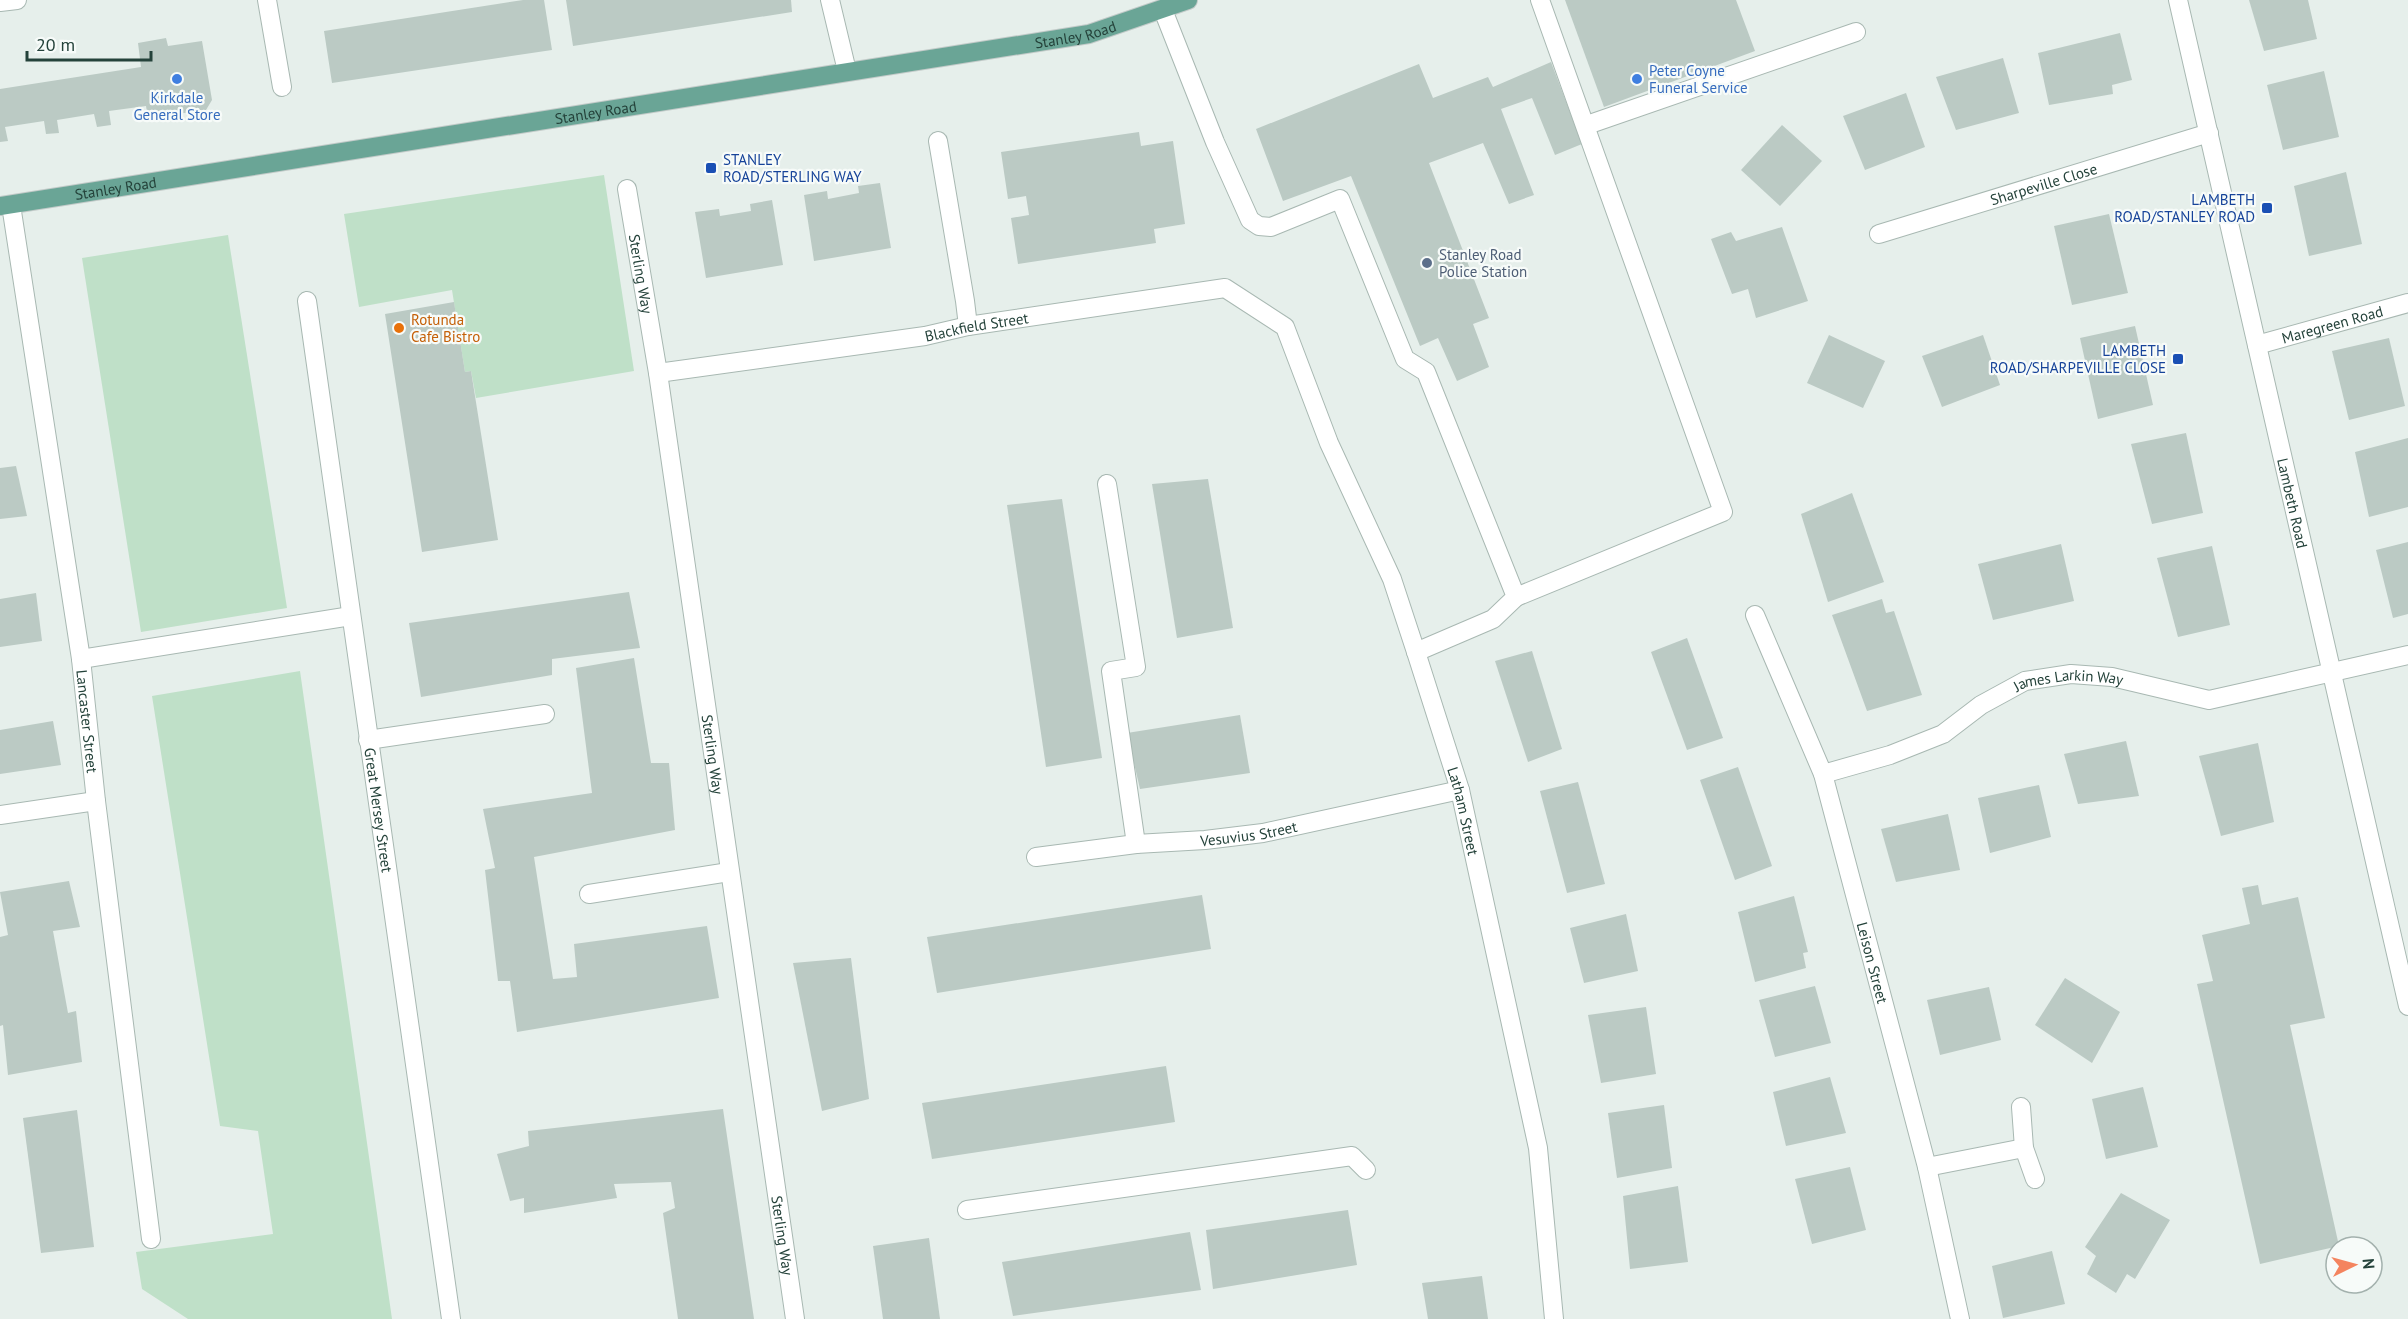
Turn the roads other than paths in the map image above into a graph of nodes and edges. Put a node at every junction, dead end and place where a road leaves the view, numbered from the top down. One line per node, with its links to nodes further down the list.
1 (17, 0): 7 (street)
2 (267, 0): 11 (street)
3 (830, 0): 10 (street)
4 (1188, 0): 8 (main road, Stanley Road)
5 (1540, 0): 12 (street)
6 (2178, 0): 13 (street, Lambeth Road)
7 (0, 2)
8 (1161, 5): 10 (main road, Stanley Road); 25 (street)
9 (1856, 32): 12 (street)
10 (848, 71): 16 (main road, Stanley Road)
11 (282, 87)
12 (1587, 125): 25 (street)
13 (2209, 133): 17 (street, Sharpeville Close); 22 (street, Lambeth Road)
14 (938, 141): 20 (street)
15 (627, 189): 23 (street, Sterling Way)
16 (6, 206): 30 (street, Lancaster Street)
17 (1879, 234)
18 (307, 301): 27 (street, Great Mersey Street)
19 (2408, 303): 22 (street, Maregreen Road)
20 (968, 326): 21 (street, Blackfield Street); 23 (street, Blackfield Street)
21 (1285, 327): 28 (street, Latham Street)
22 (2257, 345): 31 (street, Lambeth Road)
23 (658, 373): 40 (street, Sterling Way)
24 (1107, 484): 38 (street)
25 (1516, 597): 28 (street)
26 (1755, 615): 34 (street, Leison Street)
27 (351, 616): 30 (street); 33 (street, Great Mersey Street)
28 (1416, 652): 35 (street, Latham Street)
29 (2408, 655): 31 (street, James Larkin Way)
30 (81, 659): 36 (street, Lancaster Street)
31 (2331, 673): 34 (street, James Larkin Way); 42 (street, Lambeth Road)
32 (545, 714): 33 (street)
33 (368, 740): 50 (street, Great Mersey Street)
34 (1823, 774): 45 (street, Leison Street)
35 (1460, 790): 38 (street, Vesuvius Street); 52 (street, Latham Street)
36 (96, 801): 37 (street); 49 (street, Lancaster Street)
37 (0, 815)
38 (1136, 844): 39 (street, Vesuvius Street)
39 (1036, 857)
40 (729, 872): 41 (street); 51 (street, Sterling Way)
41 (588, 894)
42 (2408, 1006)
43 (2021, 1107): 44 (street)
44 (2024, 1148): 45 (street); 47 (street)
45 (1927, 1167): 53 (street, Leison Street)
46 (1366, 1170): 48 (street)
47 (2035, 1179)
48 (967, 1210)
49 (151, 1239)
50 (451, 1319)
51 (795, 1319)
52 (1554, 1319)
53 (1960, 1319)

